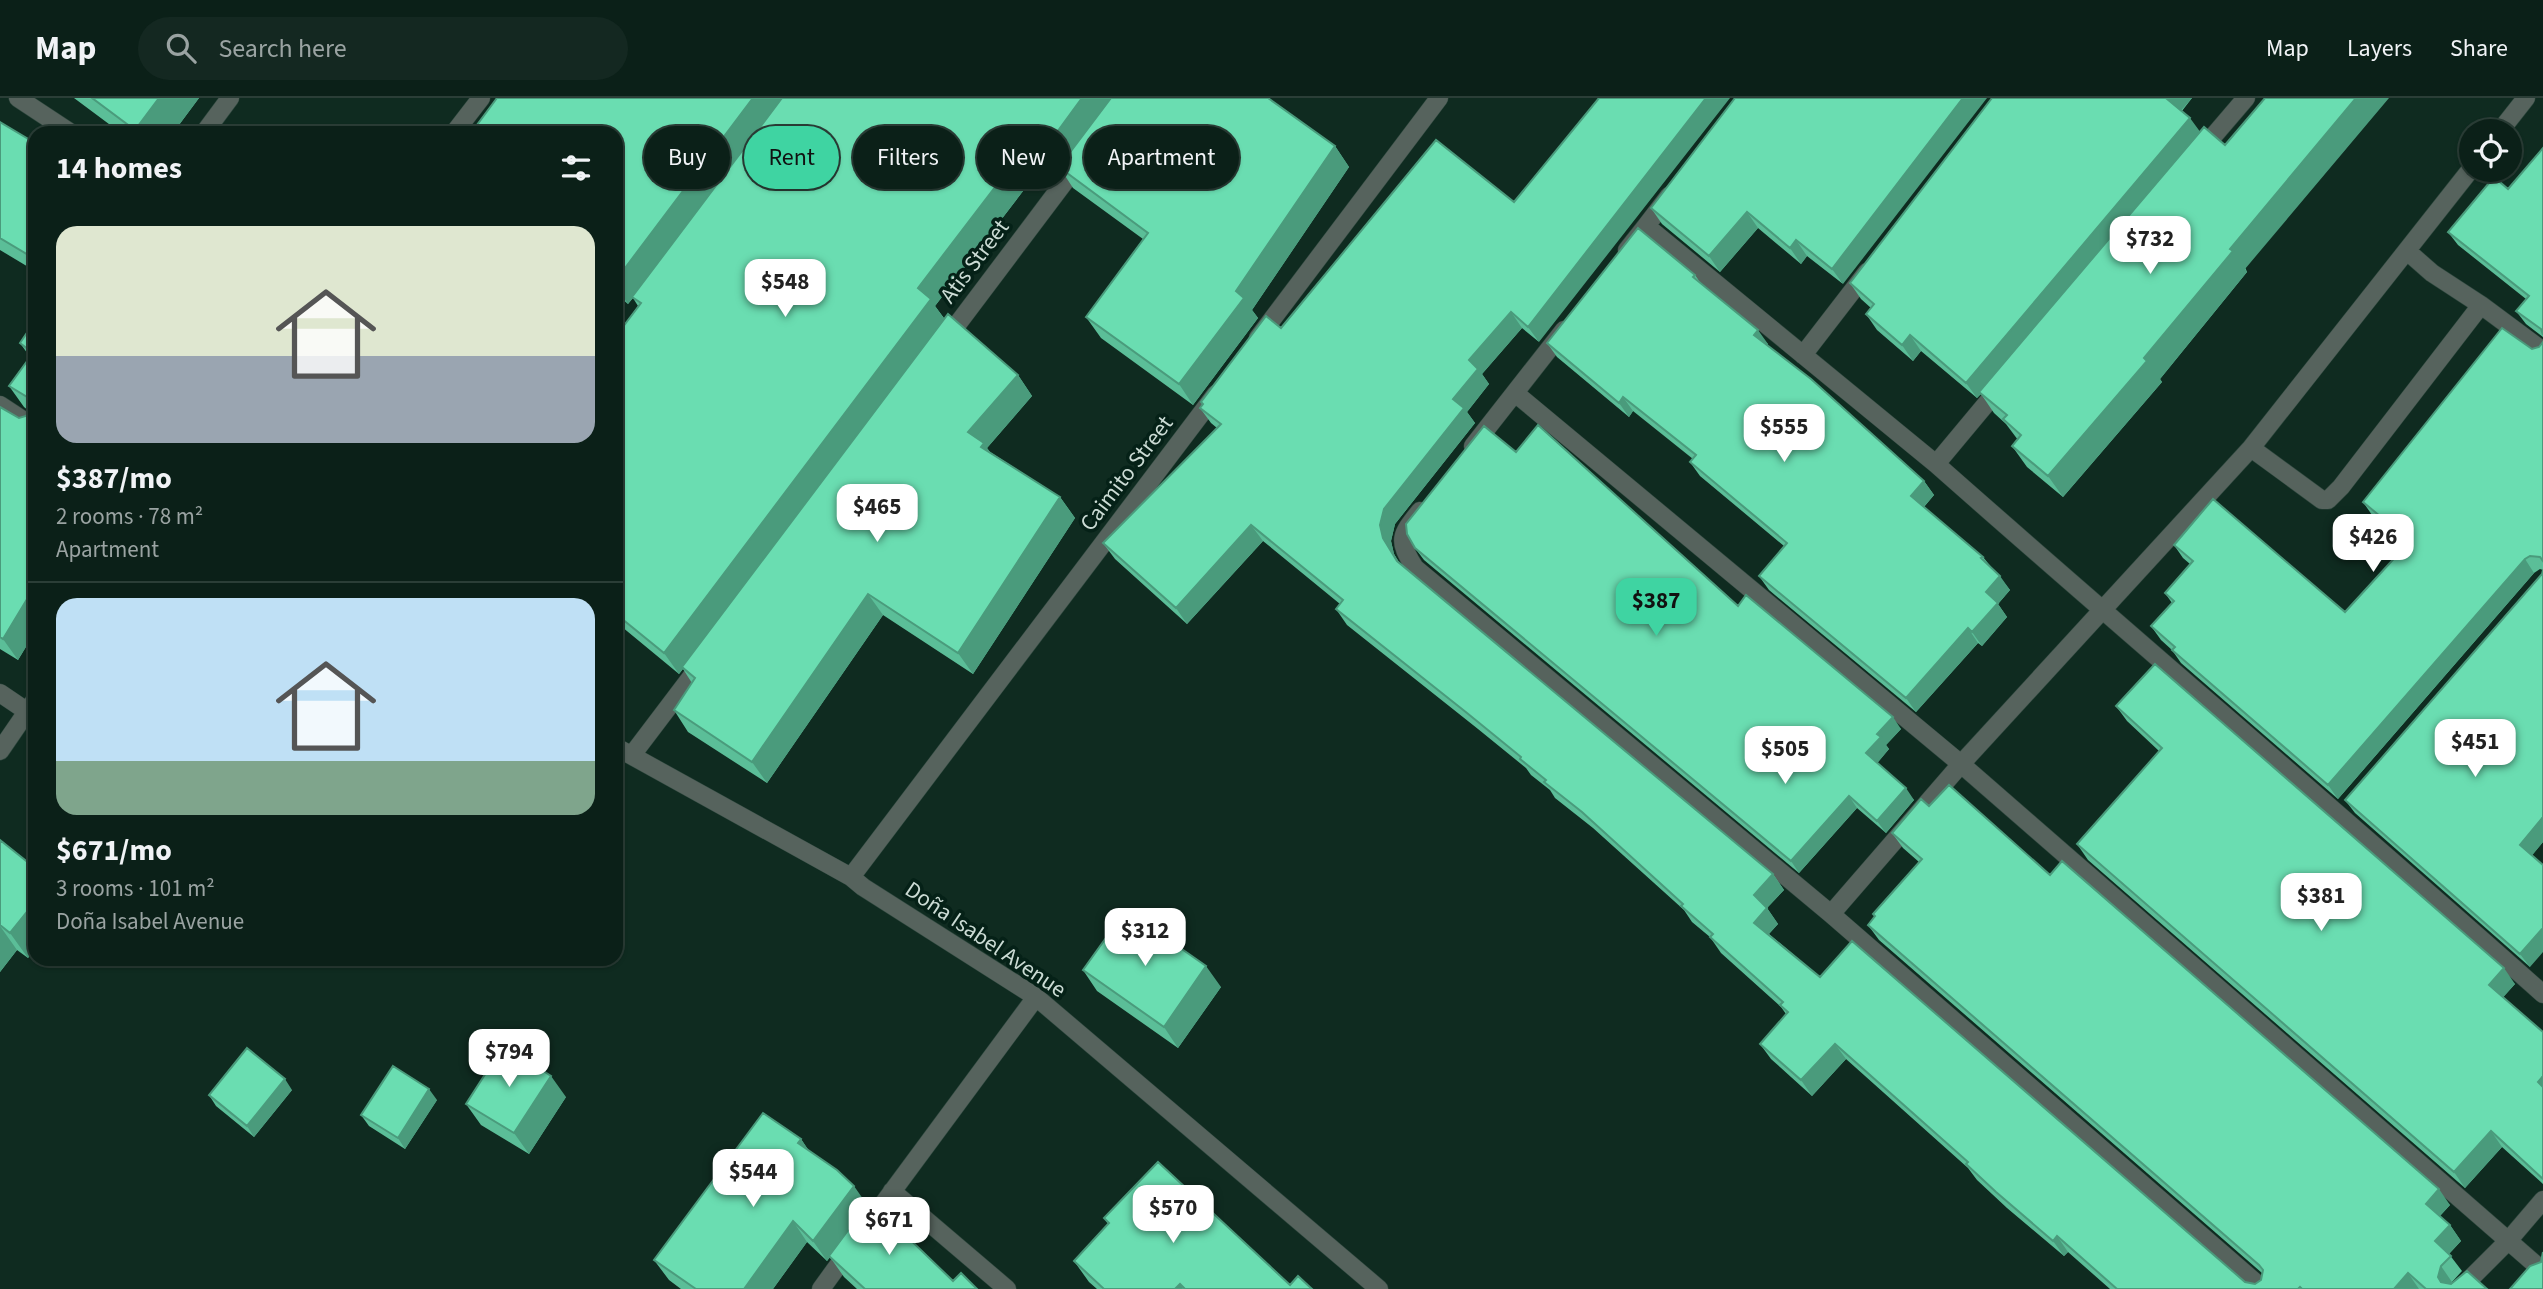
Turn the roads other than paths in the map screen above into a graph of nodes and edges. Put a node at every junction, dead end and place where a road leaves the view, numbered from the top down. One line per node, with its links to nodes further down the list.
1 (18, 98): 8 (street)
2 (230, 98): 9 (street)
3 (481, 98): 10 (street)
4 (1440, 98): 23 (street)
5 (2246, 98): 12 (street)
6 (2526, 98): 7 (street)
7 (2509, 119)
8 (60, 126)
9 (209, 126)
10 (459, 126)
11 (1084, 155): 22 (street, Atis Street)
12 (2184, 171)
13 (2461, 182): 16 (street)
14 (1679, 183): 15 (street)
15 (1646, 226): 18 (street); 24 (street)
16 (2407, 251): 19 (street); 30 (street)
17 (1877, 258): 24 (street)
18 (1613, 267)
19 (2481, 304): 21 (street); 30 (street)
20 (1572, 320): 27 (street)
21 (2543, 351)
22 (934, 354)
23 (1246, 354)
24 (1803, 355): 32 (street)
25 (2015, 370): 32 (street)
26 (1229, 376): 43 (street, Caimito Street)
27 (1515, 393): 31 (street); 42 (street)
28 (0, 405): 29 (street)
29 (28, 423)
30 (2251, 448): 34 (street)
31 (1464, 457)
32 (1936, 464): 34 (street)
33 (1430, 499): 44 (street)
34 (2101, 609): 42 (street); 45 (street)
35 (716, 644): 41 (street)
36 (0, 693): 37 (street)
37 (28, 705)
38 (28, 710): 40 (street)
39 (623, 750): 41 (street, Doña Isabel Avenue)
40 (0, 751)
41 (632, 755): 43 (street, Doña Isabel Avenue)
42 (1961, 764): 44 (street); 49 (street)
43 (851, 877): 46 (street, Doña Isabel Avenue)
44 (1831, 914): 54 (street)
45 (2543, 994)
46 (1036, 996): 47 (street); 53 (street, Doña Isabel Avenue)
47 (892, 1191): 51 (street); 52 (street)
48 (2543, 1200): 49 (street)
49 (2508, 1241): 50 (street); 55 (street)
50 (2543, 1271)
51 (821, 1289)
52 (1007, 1289)
53 (1379, 1289)
54 (2263, 1289)
55 (2460, 1289)

